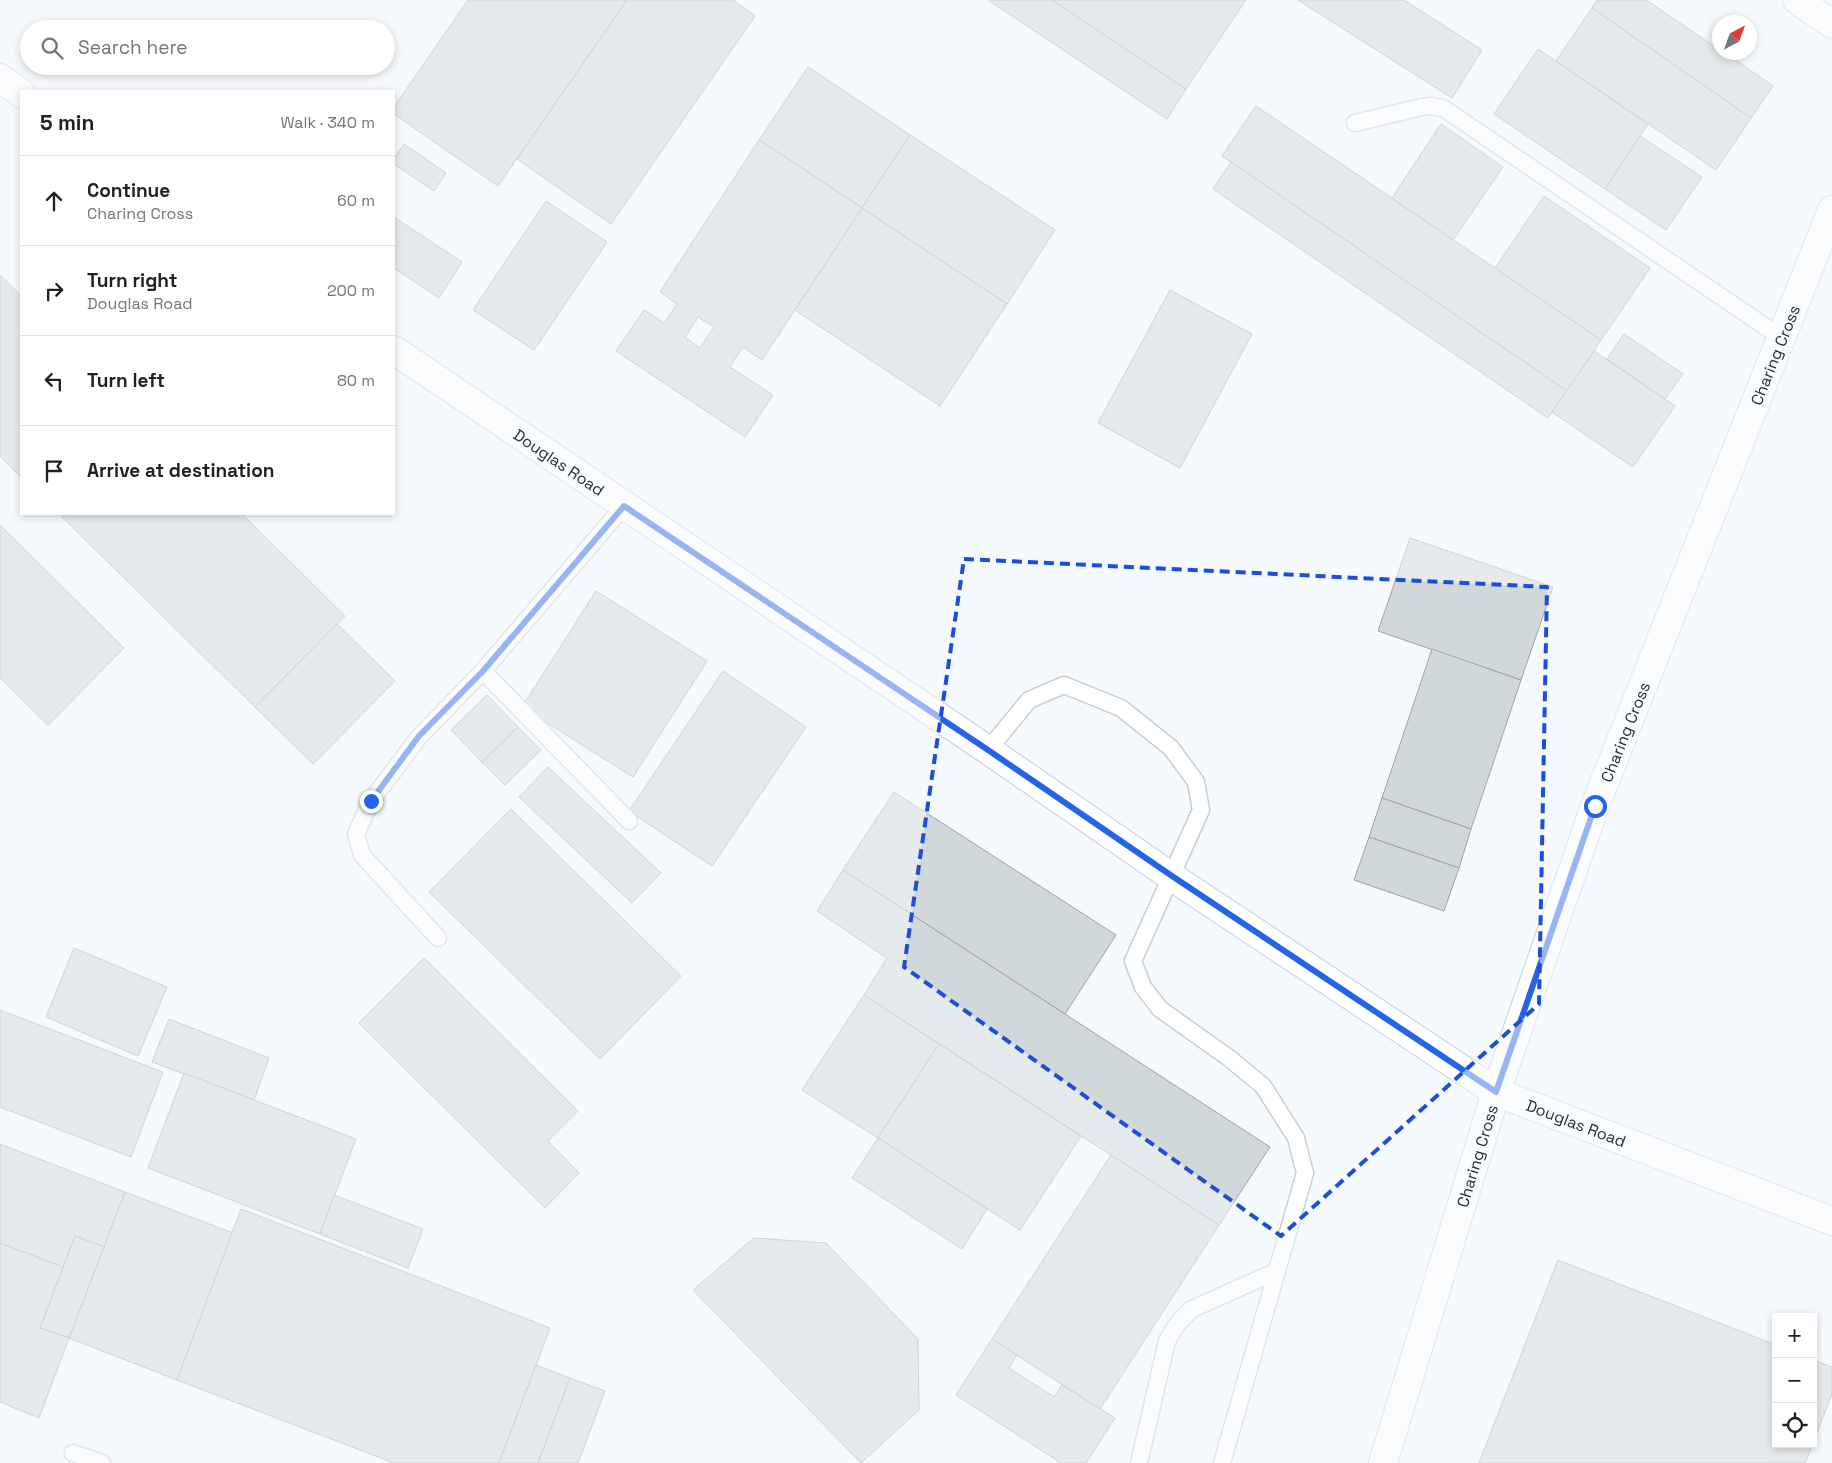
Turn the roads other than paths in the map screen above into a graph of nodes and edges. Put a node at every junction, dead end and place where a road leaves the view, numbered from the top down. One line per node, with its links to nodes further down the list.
1 (1797, 0): 2 (street)
2 (1832, 24)
3 (0, 78): 4 (street)
4 (20, 92)
5 (1355, 123): 7 (lane)
6 (1832, 210): 7 (street, Charing Cross)
7 (1782, 338): 15 (street, Charing Cross)
8 (395, 351): 9 (street, Douglas Road)
9 (624, 506): 10 (lane); 11 (street, Douglas Road)
10 (483, 671): 12 (lane); 14 (lane)
11 (988, 750): 13 (street, Douglas Road); 13 (lane)
12 (629, 821)
13 (1172, 876): 15 (street, Douglas Road); 17 (lane)
14 (438, 938)
15 (1496, 1092): 16 (street, Douglas Road); 22 (street, Charing Cross)
16 (1832, 1221)
17 (1277, 1271): 20 (lane); 21 (lane)
18 (73, 1453): 19 (lane)
19 (102, 1463)
20 (1139, 1463)
21 (1222, 1463)
22 (1383, 1463)

